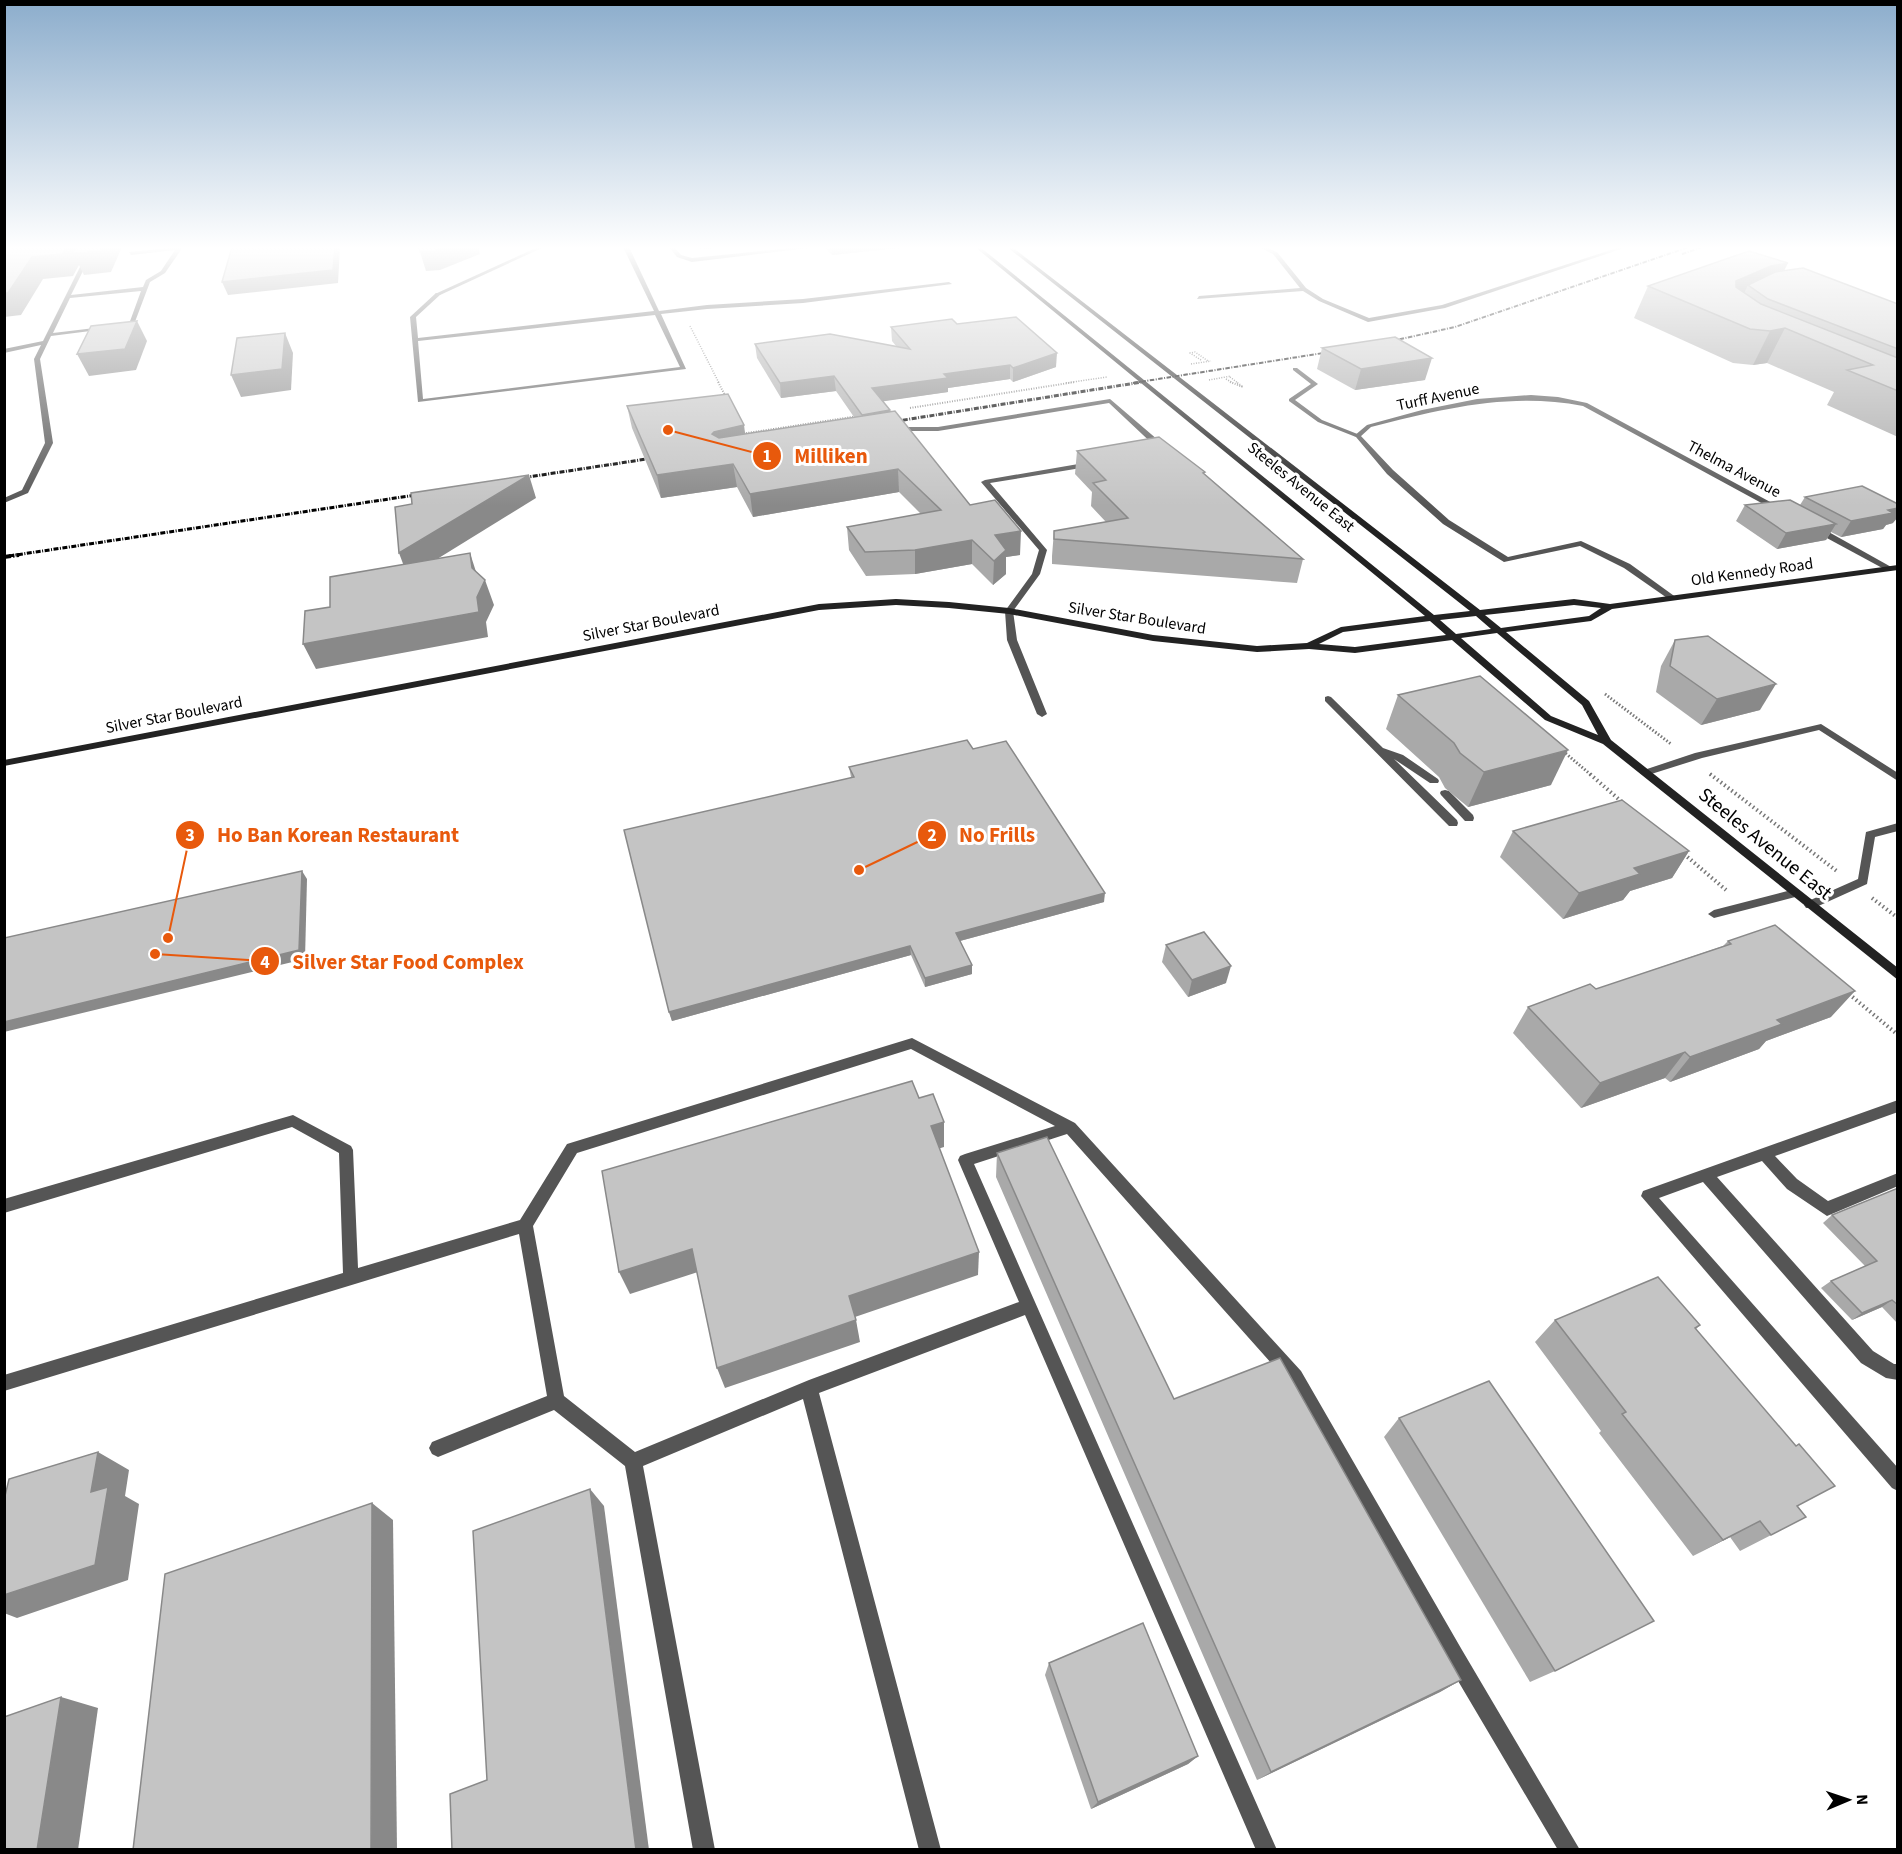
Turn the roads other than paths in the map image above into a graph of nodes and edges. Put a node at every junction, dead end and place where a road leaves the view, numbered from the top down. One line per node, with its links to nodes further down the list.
1 (49, 334): 8 (street)
2 (82, 334): 8 (street)
3 (414, 334): 9 (street)
4 (471, 334): 9 (street)
5 (668, 334): 9 (street)
6 (1085, 334): 25 (main road, Steeles Avenue East)
7 (1121, 334): 24 (main road, Steeles Avenue East)
8 (46, 339): 10 (street); 17 (street)
9 (415, 340)
10 (4, 351)
11 (1295, 369): 14 (street)
12 (1563, 398): 14 (street, Turff Avenue); 18 (street, Thelma Avenue)
13 (889, 429): 15 (street)
14 (1358, 436): 21 (street)
15 (1157, 453)
16 (1097, 463): 23 (street)
17 (4, 501)
18 (1791, 515)
19 (1811, 526): 20 (street)
20 (1893, 567): 21 (main road, Old Kennedy Road)
21 (1672, 598): 22 (main road, Old Kennedy Road)
22 (1610, 607): 24 (main road, Old Kennedy Road); 26 (main road, Old Kennedy Road)
23 (1009, 612): 28 (main road, Silver Star Boulevard); 30 (street); 33 (main road, Silver Star Boulevard)
24 (1478, 613): 25 (main road, Old Kennedy Road); 26 (main road, Steeles Avenue East)
25 (1433, 618): 27 (main road, Steeles Avenue East); 28 (main road, Silver Star Boulevard)
26 (1499, 631): 27 (main road, Silver Star Boulevard); 31 (main road, Steeles Avenue East)
27 (1454, 637): 28 (main road, Silver Star Boulevard); 31 (main road, Steeles Avenue East)
28 (1309, 646)
29 (1328, 699): 32 (street)
30 (1042, 714)
31 (1607, 742): 34 (main road, Steeles Avenue East)
32 (1379, 750): 36 (street); 39 (street)
33 (4, 763)
34 (1645, 773): 35 (street); 41 (main road, Steeles Avenue East)
35 (1898, 778)
36 (1434, 781)
37 (1445, 793): 38 (street)
38 (1469, 818)
39 (1453, 823)
40 (1898, 826): 42 (street)
41 (1795, 893): 42 (main road, Steeles Avenue East); 43 (street)
42 (1810, 905): 44 (main road, Steeles Avenue East)
43 (1714, 914)
44 (1898, 975)
45 (1898, 1106): 47 (street)
46 (1070, 1127): 51 (street); 53 (street); 64 (street)
47 (1764, 1154): 48 (street); 49 (street)
48 (1706, 1175): 54 (street); 60 (street)
49 (1898, 1179)
50 (4, 1206): 52 (street)
51 (525, 1225): 52 (street); 57 (street)
52 (351, 1276): 55 (street)
53 (1029, 1306): 56 (street); 63 (street)
54 (1898, 1372)
55 (4, 1383)
56 (809, 1388): 59 (street); 62 (street)
57 (556, 1401): 58 (street); 59 (street)
58 (438, 1448)
59 (633, 1461): 61 (street)
60 (1898, 1482)
61 (704, 1850)
62 (930, 1850)
63 (1267, 1850)
64 (1570, 1850)

